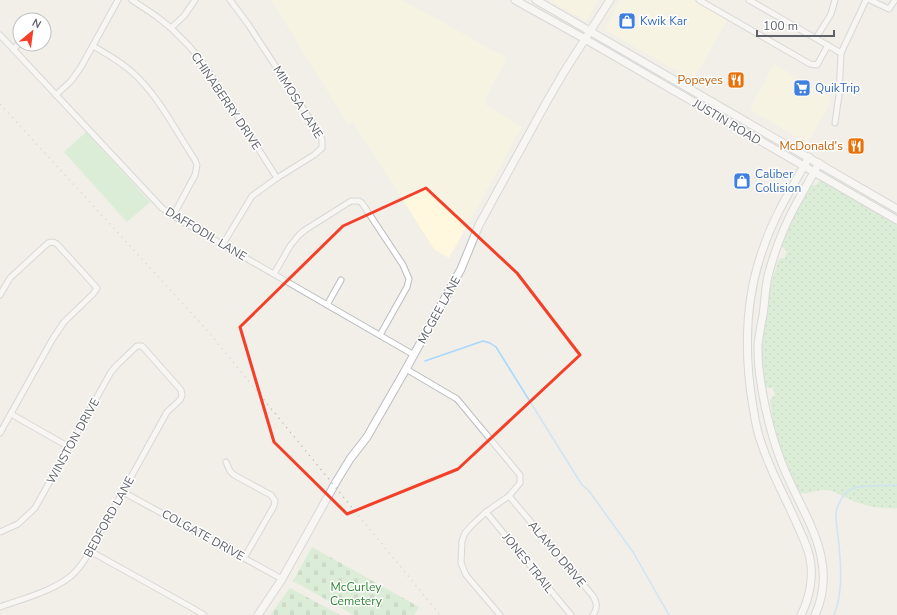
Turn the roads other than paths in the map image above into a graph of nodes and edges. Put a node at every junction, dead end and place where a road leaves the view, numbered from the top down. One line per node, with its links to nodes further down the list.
1 (118, 0): 21 (street)
2 (132, 0): 15 (street, CHINABERRY DRIVE)
3 (195, 0): 15 (street)
4 (230, 0): 31 (street, MIMOSA LANE)
5 (515, 0): 19 (main road, JUSTIN ROAD)
6 (536, 0): 16 (main road, JUSTIN ROAD)
7 (610, 0): 16 (main road, MCGEE LANE)
8 (699, 0): 20 (street)
9 (749, 0): 14 (street)
10 (835, 0): 18 (street)
11 (866, 0): 24 (street)
12 (870, 0): 13 (street)
13 (895, 0)
14 (758, 2): 18 (street)
15 (171, 28): 31 (street, CHINABERRY DRIVE)
16 (591, 31): 19 (main road, MCGEE LANE); 27 (main road, JUSTIN ROAD)
17 (0, 35): 22 (street, DAFFODIL LANE)
18 (816, 38): 20 (street)
19 (585, 39): 29 (main road, JUSTIN ROAD); 43 (main road, MCGEE LANE)
20 (828, 45): 24 (street)
21 (93, 46): 25 (street); 33 (street)
22 (12, 48)
23 (16, 52): 25 (street, DAFFODIL LANE)
24 (841, 52): 26 (street)
25 (56, 95): 33 (street, DAFFODIL LANE)
26 (835, 123)
27 (809, 157): 28 (main road, JUSTIN ROAD); 29 (main road)
28 (819, 163): 30 (main road); 32 (main road, JUSTIN ROAD)
29 (804, 167): 30 (main road, JUSTIN ROAD); 36 (main road)
30 (814, 173): 34 (main road, JUSTIN ROAD); 37 (main road)
31 (277, 178): 35 (street, MIMOSA LANE)
32 (897, 209)
33 (173, 216): 35 (street, DAFFODIL LANE)
34 (897, 220)
35 (224, 244): 38 (street, DAFFODIL LANE)
36 (764, 246): 37 (main road); 47 (main road)
37 (777, 249): 46 (main road)
38 (274, 274): 41 (street, DAFFODIL LANE); 42 (street)
39 (341, 280): 41 (street)
40 (0, 295): 48 (street)
41 (327, 305): 42 (street, DAFFODIL LANE)
42 (380, 335): 43 (street, DAFFODIL LANE)
43 (414, 355): 44 (main road, MCGEE LANE)
44 (406, 369): 53 (street); 60 (main road, MCGEE LANE)
45 (181, 390): 50 (street, WINSTON DRIVE); 52 (street, BEDFORD LANE)
46 (763, 392): 47 (main road); 54 (main road)
47 (750, 393): 55 (main road)
48 (11, 414): 49 (street); 50 (street)
49 (0, 433)
50 (69, 447): 57 (street, WINSTON DRIVE)
51 (226, 462): 59 (street)
52 (123, 492): 58 (street, BEDFORD LANE); 59 (street, COLGATE DRIVE)
53 (508, 496): 56 (street); 66 (street, ALAMO DRIVE)
54 (800, 503): 55 (main road); 68 (main road)
55 (789, 507): 67 (main road)
56 (486, 512): 64 (street); 65 (street, JONES TRAIL)
57 (0, 532)
58 (90, 551): 61 (street, BEDFORD LANE); 62 (street)
59 (244, 558): 60 (street, COLGATE DRIVE)
60 (282, 579): 63 (main road, MCGEE LANE)
61 (0, 607)
62 (204, 615)
63 (258, 615)
64 (500, 615)
65 (571, 615)
66 (593, 615)
67 (801, 615)
68 (816, 615)

